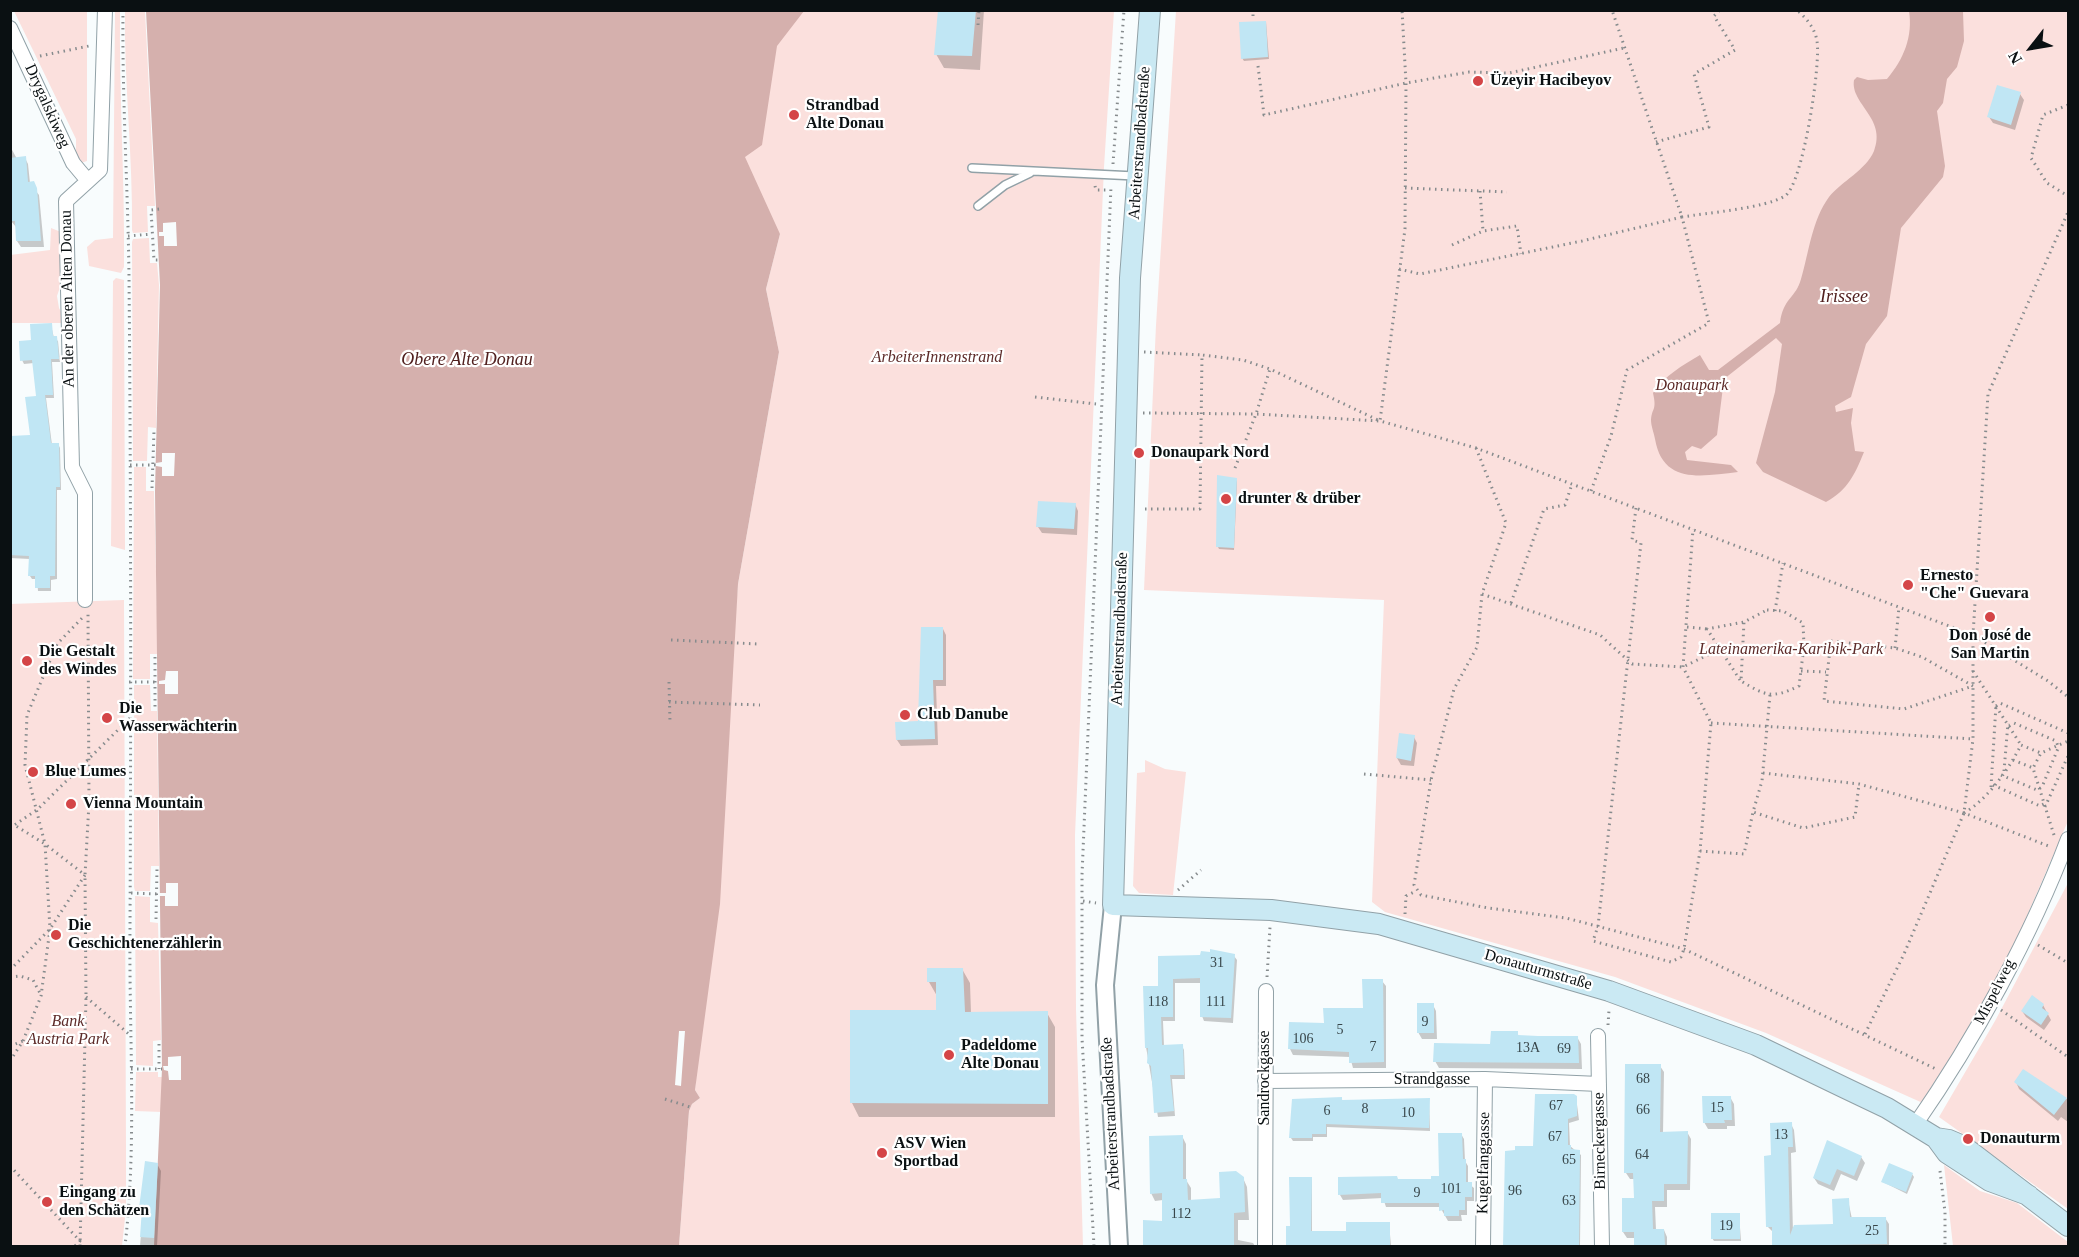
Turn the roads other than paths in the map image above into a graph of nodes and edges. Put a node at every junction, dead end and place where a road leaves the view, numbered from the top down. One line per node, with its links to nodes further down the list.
1 (105, 10): 7 (street, An der oberen Alten Donau)
2 (1150, 10): 6 (main road, Arbeiterstrandbadstraße)
3 (10, 28): 7 (street, Drygalskiweg)
4 (972, 168): 5 (lane)
5 (1032, 172): 6 (lane); 8 (lane)
6 (1137, 176): 11 (main road, Arbeiterstrandbadstraße)
7 (88, 181): 9 (street, An der oberen Alten Donau)
8 (978, 206)
9 (87, 606)
10 (2066, 846): 17 (street, Mispelweg)
11 (1113, 905): 17 (main road, Donauturmstraße); 19 (street, Arbeiterstrandbadstraße)
12 (1266, 991): 15 (street, Sandrockgasse)
13 (1598, 1036): 16 (street, Birneckergasse)
14 (1485, 1079): 15 (street, Strandgasse); 16 (street, Strandgasse); 21 (street, Kugelfanggasse)
15 (1265, 1081): 20 (street, Sandrockgasse)
16 (1599, 1084): 22 (street, Birneckergasse)
17 (1915, 1125): 18 (main road, Donauturmstraße)
18 (2068, 1226)
19 (1119, 1246)
20 (1265, 1246)
21 (1483, 1246)
22 (1602, 1246)

